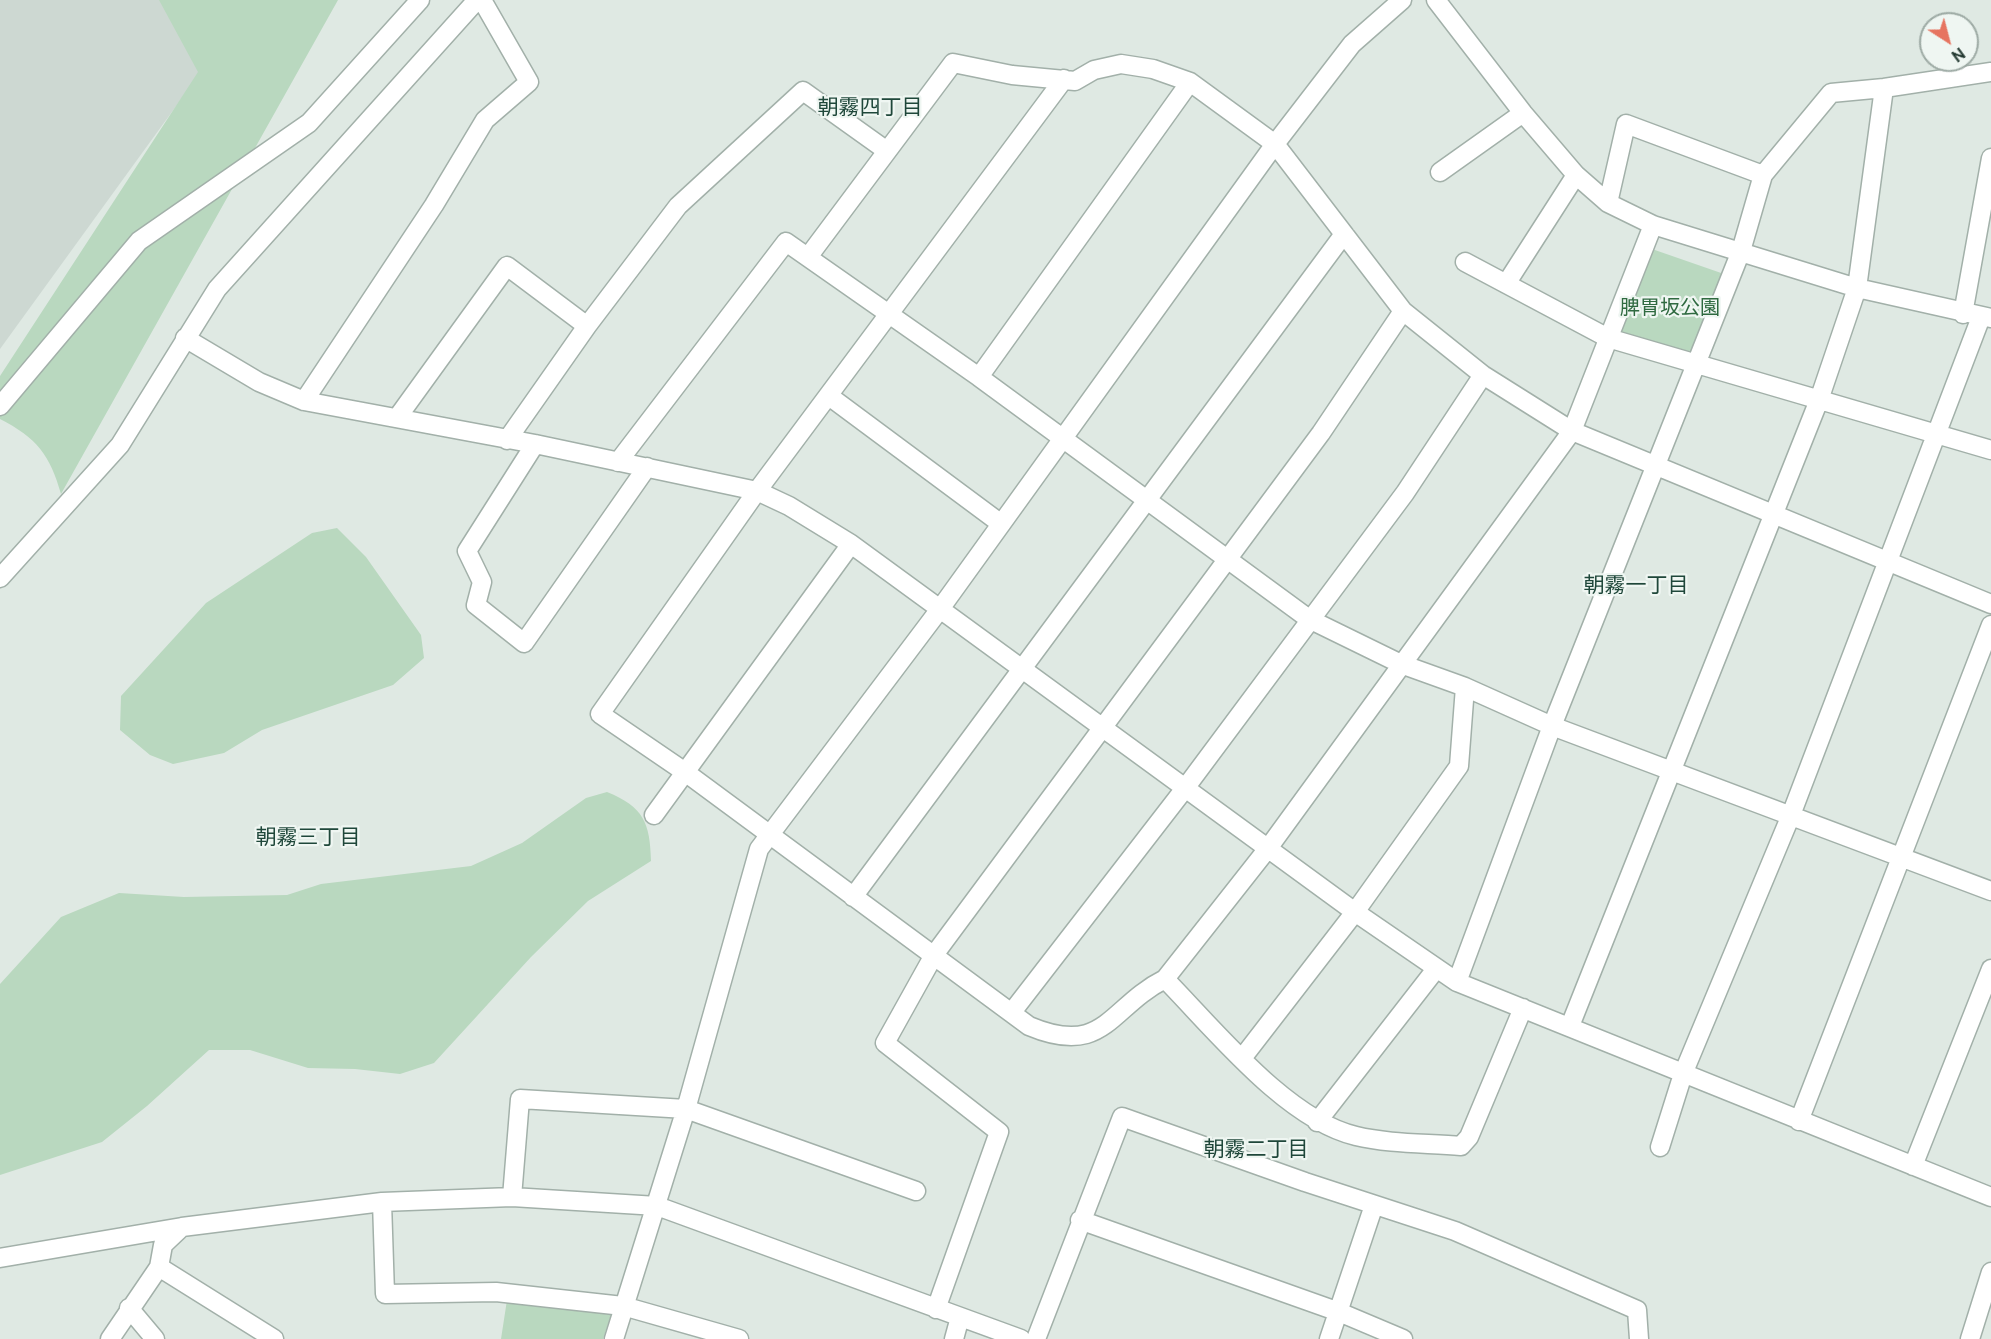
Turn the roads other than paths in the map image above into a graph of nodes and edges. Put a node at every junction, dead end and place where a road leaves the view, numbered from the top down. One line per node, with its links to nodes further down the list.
1 (420, 0): 37 (street)
2 (477, 0): 29 (street)
3 (482, 0): 36 (street)
4 (1402, 0): 11 (street)
5 (1436, 0): 10 (street)
6 (1991, 72): 9 (street)
7 (1064, 80): 8 (street); 12 (street); 26 (street)
8 (1190, 82): 11 (street); 33 (street)
9 (1884, 88): 15 (street); 24 (street)
10 (1523, 113): 14 (street); 16 (street)
11 (1275, 144): 19 (street); 41 (street)
12 (886, 150): 21 (street); 28 (street)
13 (1991, 158): 27 (street)
14 (1440, 172)
15 (1763, 174): 17 (street); 20 (street)
16 (1576, 175): 17 (street); 23 (street)
17 (1608, 203): 18 (street)
18 (1653, 225): 20 (street); 30 (street)
19 (1344, 234): 25 (street); 49 (street)
20 (1741, 251): 24 (street); 31 (street)
21 (808, 257): 26 (street); 45 (street)
22 (1465, 262): 23 (street)
23 (1506, 284): 30 (street)
24 (1857, 288): 27 (street); 35 (street)
25 (1403, 311): 32 (street); 53 (street)
26 (890, 316): 33 (street); 34 (street)
27 (1978, 317): 40 (street)
28 (587, 326): 38 (street); 42 (street)
29 (185, 338): 36 (street); 55 (street)
30 (1608, 338): 31 (street); 39 (street)
31 (1696, 364): 35 (street); 47 (street)
32 (1483, 375): 39 (street); 58 (street)
33 (979, 377): 41 (street)
34 (829, 396): 48 (street); 51 (street)
35 (1819, 400): 40 (street); 50 (street)
36 (304, 401): 38 (street)
37 (0, 406)
38 (397, 418): 42 (street)
39 (1572, 431): 47 (street); 60 (street)
40 (1937, 434): 44 (street); 54 (street)
41 (1063, 438): 49 (street); 51 (street)
42 (507, 440): 43 (street)
43 (535, 444): 45 (street); 46 (street)
44 (1991, 450)
45 (618, 462): 46 (street)
46 (647, 467): 48 (street)
47 (1656, 468): 50 (street); 63 (street)
48 (757, 491): 52 (street); 65 (street)
49 (1146, 499): 53 (street); 61 (street)
50 (1772, 515): 54 (street); 66 (street)
51 (1000, 523): 57 (street)
52 (851, 544): 57 (street); 65 (street)
53 (1227, 559): 58 (street); 64 (street)
54 (1886, 561): 56 (street); 69 (street)
55 (0, 578)
56 (1991, 604)
57 (940, 609): 61 (street); 70 (street)
58 (1310, 619): 60 (street); 67 (street)
59 (1991, 625): 72 (street)
60 (1401, 664): 62 (street); 71 (street)
61 (1023, 669): 64 (street); 74 (street)
62 (1465, 687): 63 (street); 75 (street)
63 (1552, 726): 66 (street); 80 (street)
64 (1104, 728): 67 (street); 76 (street)
65 (685, 772): 68 (street); 70 (street)
66 (1670, 772): 69 (street); 83 (street)
67 (1186, 787): 71 (street); 82 (street)
68 (654, 815)
69 (1791, 815): 72 (street); 85 (street)
70 (768, 835): 74 (street); 86 (street)
71 (1269, 847): 75 (street); 79 (street)
72 (1903, 858): 73 (street); 87 (street)
73 (1991, 891)
74 (853, 897): 76 (street)
75 (1355, 912): 77 (street); 84 (street)
76 (934, 955): 82 (street); 104 (street)
77 (1436, 969): 80 (street); 88 (street)
78 (1991, 969): 90 (street)
79 (1165, 979): 82 (street); 84 (street)
80 (1457, 982): 81 (street)
81 (1523, 1008): 83 (street); 88 (street)
82 (1012, 1012)
83 (1570, 1026): 85 (street)
84 (1243, 1058): 88 (street)
85 (1683, 1074): 87 (street); 89 (street)
86 (686, 1109): 91 (street); 92 (street); 96 (street)
87 (1799, 1121): 90 (street)
88 (1317, 1122)
89 (1660, 1147)
90 (1913, 1166): 93 (street)
91 (916, 1191)
92 (512, 1197): 94 (street); 96 (street)
93 (1991, 1197)
94 (382, 1202): 98 (street); 102 (street)
95 (1374, 1205): 97 (street); 105 (street); 117 (street)
96 (657, 1206): 102 (street); 104 (street)
97 (1080, 1220): 105 (street); 114 (street)
98 (182, 1227): 99 (street); 100 (street)
99 (0, 1258)
100 (159, 1267): 103 (street); 109 (street)
101 (1991, 1272): 118 (street)
102 (622, 1306): 110 (street); 111 (street)
103 (129, 1308): 107 (street); 108 (street)
104 (936, 1309): 106 (street)
105 (1339, 1312): 115 (street); 116 (street)
106 (960, 1317): 112 (street); 113 (street)
107 (110, 1339)
108 (155, 1339)
109 (274, 1339)
110 (614, 1339)
111 (739, 1339)
112 (954, 1339)
113 (1022, 1339)
114 (1036, 1339)
115 (1329, 1339)
116 (1402, 1339)
117 (1639, 1339)
118 (1970, 1339)

